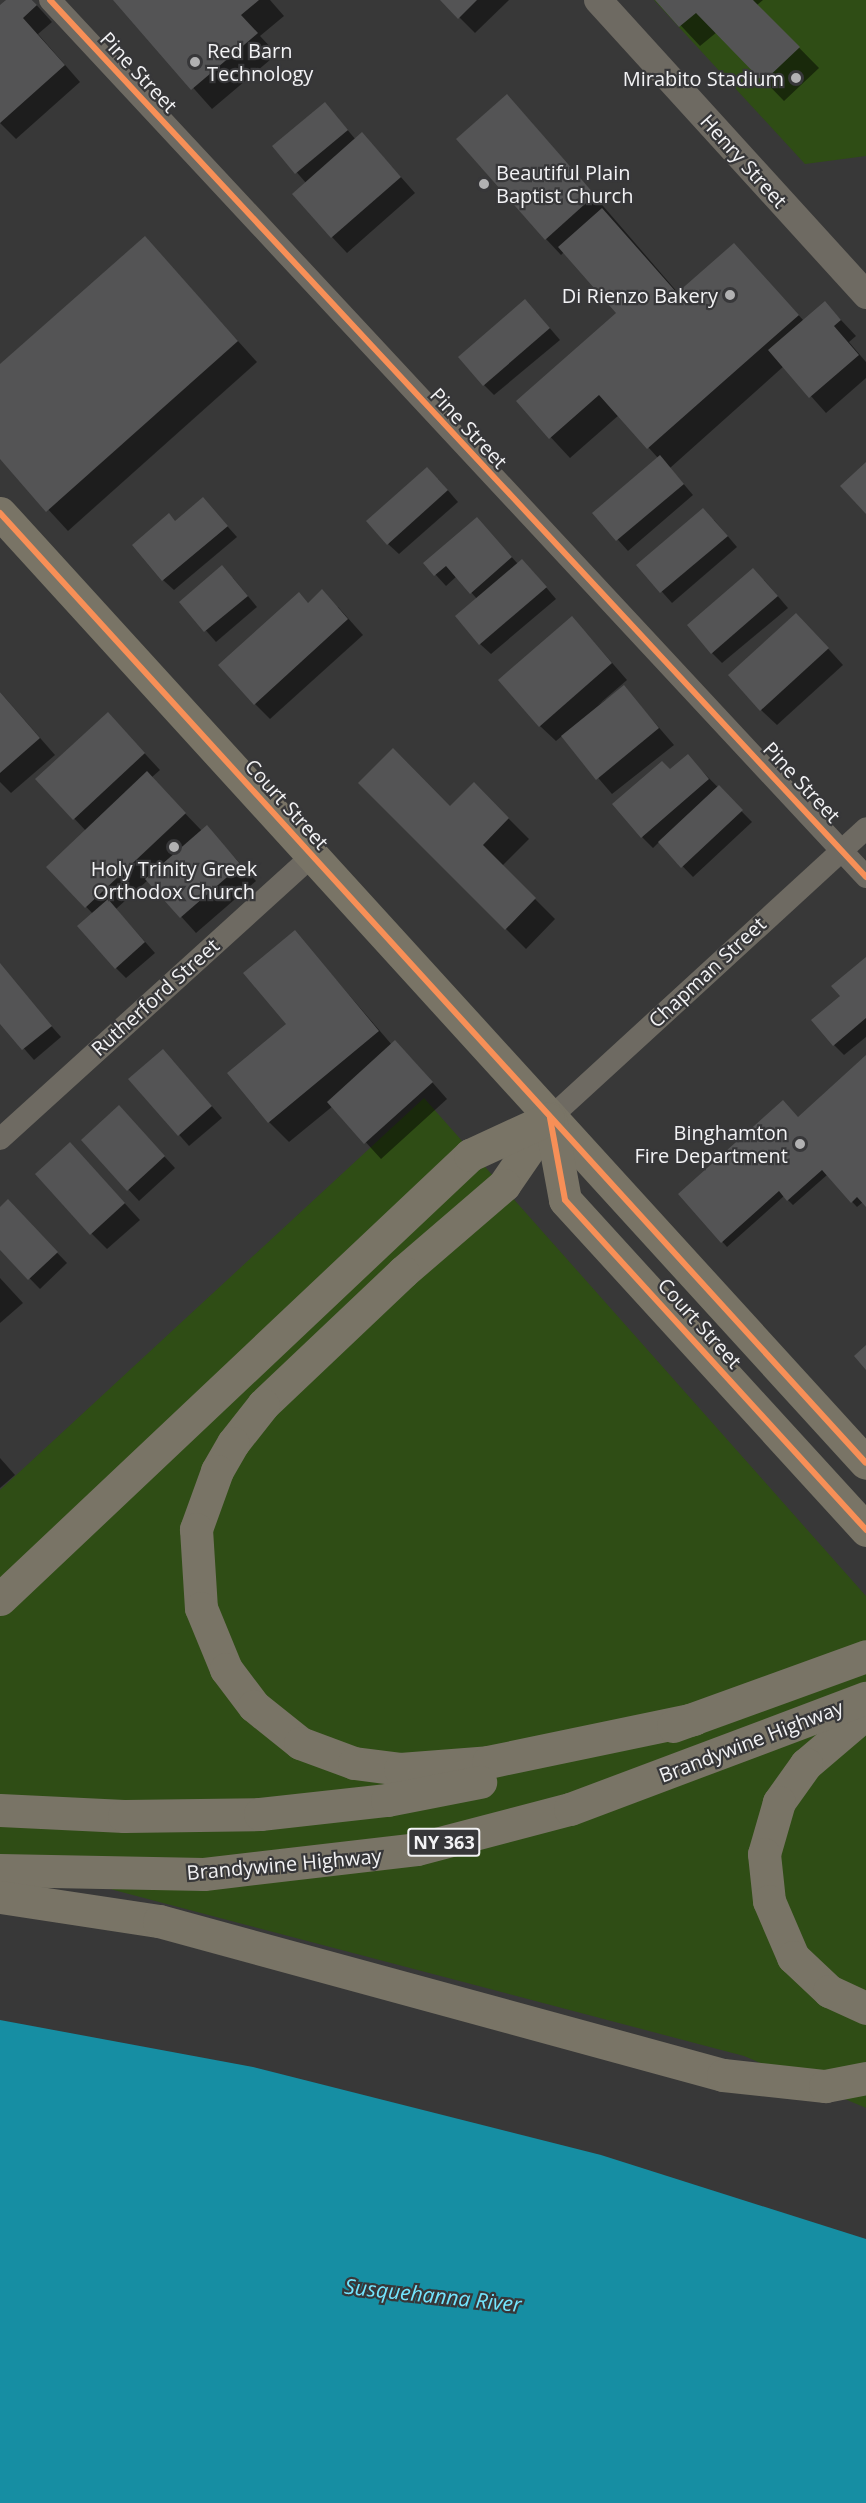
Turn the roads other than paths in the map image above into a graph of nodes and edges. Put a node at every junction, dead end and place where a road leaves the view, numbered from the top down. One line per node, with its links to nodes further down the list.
1 (51, 0): 6 (street, Pine Street)
2 (598, 0): 3 (street, Henry Street)
3 (866, 295)
4 (5, 529): 7 (main road, Court Street)
5 (866, 828): 6 (street, Chapman Street)
6 (842, 850): 8 (street, Pine Street); 9 (street, Chapman Street)
7 (312, 856): 9 (main road, Court Street); 10 (street, Rutherford Street)
8 (866, 877)
9 (550, 1118): 11 (main road, Court Street); 12 (main road, Court Street); 13 (main road); 17 (main road)
10 (0, 1139)
11 (866, 1463)
12 (866, 1530)
13 (0, 1599)
14 (866, 1656): 17 (main road, Brandywine Highway)
15 (866, 1698): 19 (main road, Brandywine Highway / NY 363)
16 (866, 1713): 21 (main road)
17 (694, 1719): 18 (main road, Brandywine Highway)
18 (0, 1810)
19 (0, 1870)
20 (0, 1897): 22 (main road)
21 (866, 2008)
22 (866, 2078)

